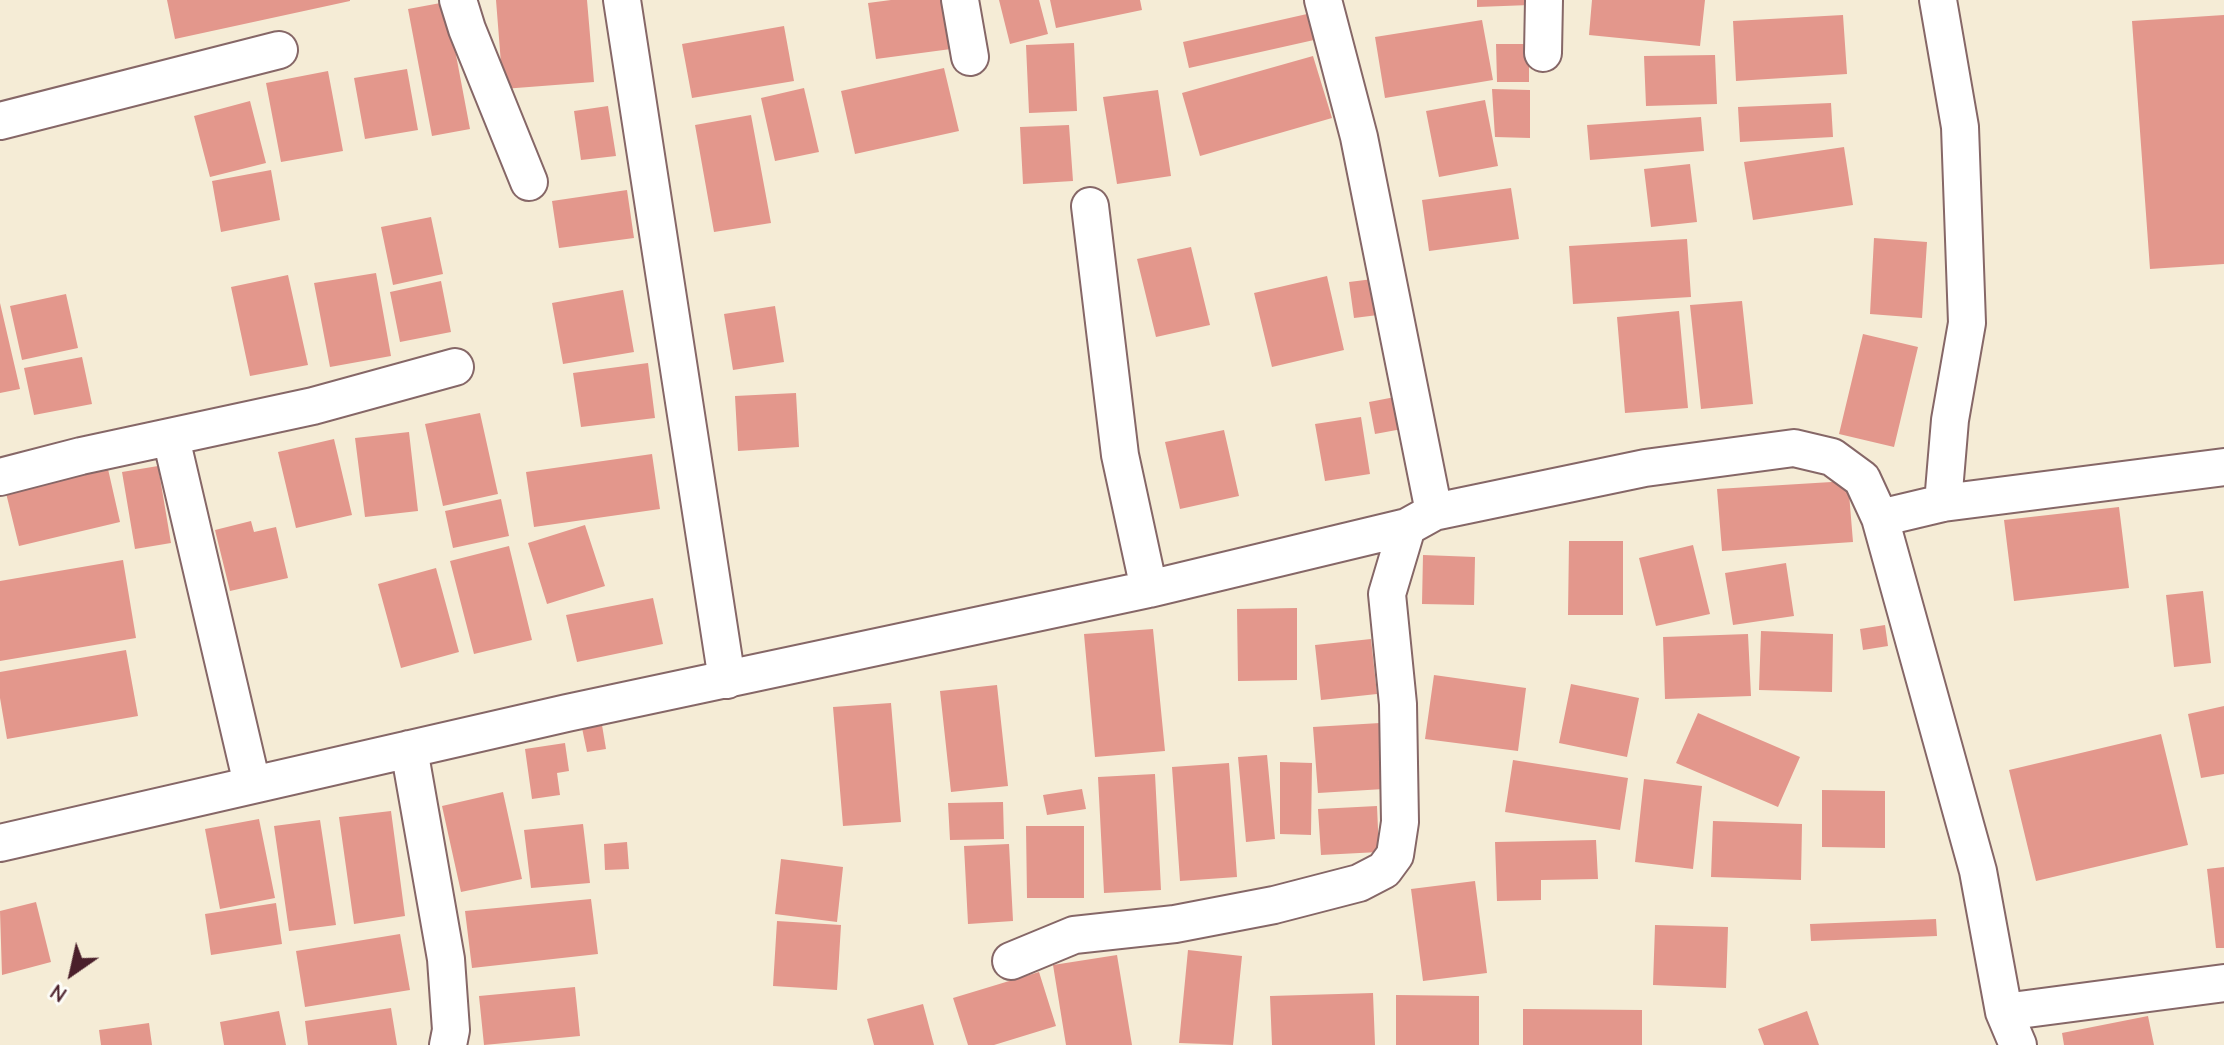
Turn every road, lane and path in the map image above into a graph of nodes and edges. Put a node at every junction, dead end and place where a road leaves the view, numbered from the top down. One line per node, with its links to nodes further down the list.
1 (458, 0): 11 (street)
2 (622, 0): 21 (street)
3 (960, 0): 9 (street)
4 (1323, 0): 19 (street)
5 (1544, 0): 8 (street)
6 (1938, 0): 17 (street)
7 (279, 50): 10 (street)
8 (1543, 53)
9 (970, 57)
10 (0, 121)
11 (529, 182)
12 (1090, 206): 20 (street)
13 (455, 367): 14 (street)
14 (171, 438): 16 (street); 23 (street)
15 (2224, 467): 17 (street)
16 (0, 477)
17 (1943, 503): 18 (street)
18 (1880, 518): 19 (street); 27 (street)
19 (1421, 520): 20 (street); 25 (street)
20 (1149, 589): 21 (street)
21 (727, 680): 22 (street)
22 (409, 749): 23 (street); 28 (street)
23 (252, 784): 24 (street)
24 (0, 843)
25 (1011, 961)
26 (2224, 983): 27 (street)
27 (2004, 1012): 29 (street)
28 (448, 1045)
29 (2018, 1045)

